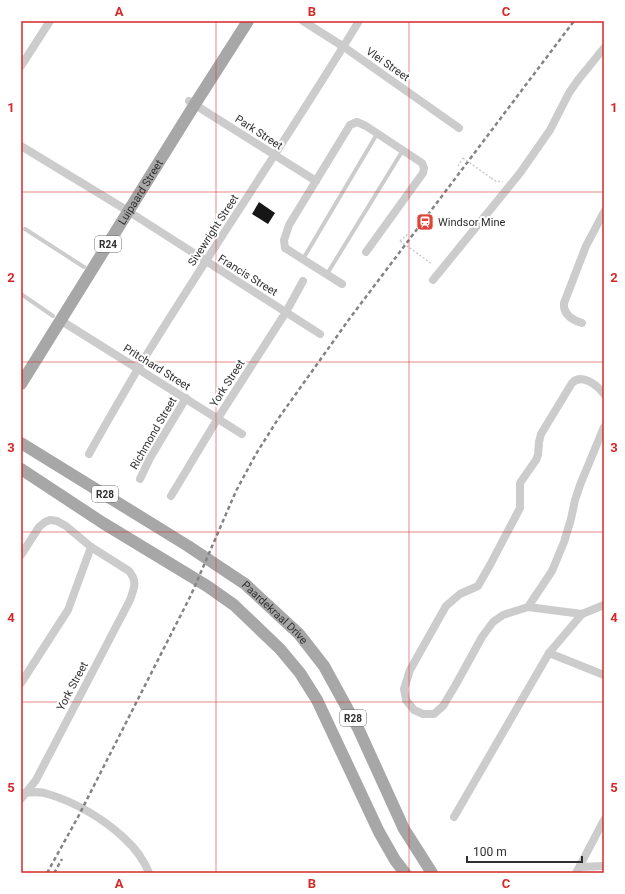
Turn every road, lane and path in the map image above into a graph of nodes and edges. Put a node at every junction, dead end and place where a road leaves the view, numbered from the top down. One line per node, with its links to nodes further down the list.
1 (50, 21): 8 (street)
2 (240, 21): 9 (main road, Luipaard Street / R24)
3 (248, 21): 9 (main road, Luipaard Street / R24)
4 (303, 21): 6 (street, Vlei Street)
5 (360, 21): 6 (street, Sivewright Street)
6 (344, 47): 10 (street, Vlei Street); 14 (street, Sivewright Street)
7 (604, 48): 28 (street)
8 (21, 66)
9 (192, 102): 14 (street, Park Street); 18 (main road, Luipaard Street / R24)
10 (459, 128)
11 (378, 133): 13 (street); 16 (street); 23 (lane)
12 (21, 146): 18 (street, Francis Street)
13 (403, 150): 22 (street); 27 (lane)
14 (274, 155): 16 (street, Park Street); 24 (street, Sivewright Street)
15 (458, 166): 17 (path, bridge)
16 (316, 181): 23 (street)
17 (496, 181)
18 (125, 209): 24 (street, Francis Street); 26 (main road, Luipaard Street / R24); 33 (main road, Luipaard Street / R24)
19 (604, 212): 34 (street)
20 (25, 229): 26 (lane)
21 (408, 234): 25 (path, bridge)
22 (366, 252)
23 (303, 259): 27 (street)
24 (206, 261): 32 (street, Francis Street); 36 (street, Sivewright Street)
25 (432, 264)
26 (84, 267): 33 (main road, Luipaard Street / R24)
27 (327, 274): 30 (street)
28 (433, 280)
29 (303, 281): 32 (street, York Street)
30 (342, 284)
31 (21, 294): 33 (lane)
32 (286, 312): 35 (street, Francis Street); 40 (street, York Street)
33 (57, 318): 36 (street, Pritchard Street); 37 (main road, Luipaard Street / R24)
34 (582, 323)
35 (320, 334)
36 (138, 368): 39 (street, Pritchard Street); 44 (street, Sivewright Street)
37 (22, 376)
38 (604, 394): 51 (street)
39 (186, 398): 40 (street, Pritchard Street); 46 (street, Richmond Street)
40 (218, 418): 42 (street, Pritchard Street); 47 (street, York Street)
41 (604, 427): 51 (street)
42 (242, 434)
43 (21, 443): 63 (main road, Paardekraal Drive / R28)
44 (89, 454)
45 (21, 469): 62 (main road, Paardekraal Drive / R28)
46 (140, 479)
47 (171, 496)
48 (91, 547): 49 (street); 55 (street); 56 (street, York Street)
49 (21, 556)
50 (604, 605): 52 (street)
51 (528, 607): 52 (street)
52 (582, 614): 53 (street)
53 (549, 653): 54 (street); 57 (street)
54 (604, 675)
55 (21, 683)
56 (22, 795): 61 (street)
57 (454, 817)
58 (604, 820): 60 (street)
59 (604, 866): 60 (street)
60 (578, 870)
61 (148, 873)
62 (405, 873)
63 (432, 873)

